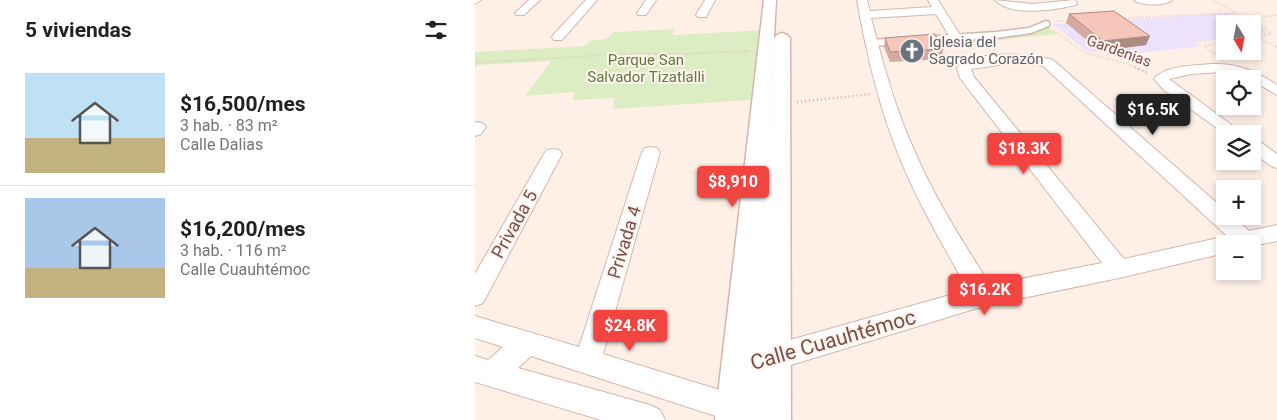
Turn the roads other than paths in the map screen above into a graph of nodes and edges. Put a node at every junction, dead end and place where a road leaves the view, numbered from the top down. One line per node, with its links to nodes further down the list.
1 (535, 0): 14 (street)
2 (592, 0): 18 (street)
3 (651, 0): 15 (street)
4 (710, 0): 16 (street)
5 (771, 0): 21 (street)
6 (782, 0): 21 (street)
7 (933, 0): 13 (street)
8 (1000, 0): 9 (street)
9 (1070, 0)
10 (1139, 0): 11 (street)
11 (1167, 0)
12 (863, 7): 13 (street); 20 (street)
13 (940, 10): 19 (street)
14 (520, 12)
15 (642, 13)
16 (703, 15)
17 (1046, 24): 19 (street)
18 (558, 37)
19 (957, 38): 20 (street)
20 (871, 43): 34 (street)
21 (772, 60): 37 (street); 39 (street)
22 (1277, 91): 23 (street)
23 (1223, 125)
24 (1261, 151): 27 (street)
25 (651, 152): 38 (street, Privada 4)
26 (553, 154): 33 (street, Privada 5)
27 (1277, 162)
28 (1277, 233): 30 (street, Calle Cuauhtémoc)
29 (1225, 235): 32 (street)
30 (1261, 237)
31 (1216, 247): 32 (street, Calle Cuauhtémoc)
32 (1119, 270): 34 (street, Calle Cuauhtémoc)
33 (475, 296)
34 (984, 296): 37 (street, Calle Cuauhtémoc)
35 (475, 327): 36 (street)
36 (527, 342): 38 (street); 40 (street)
37 (775, 358): 39 (street, Calle Cuauhtémoc); 42 (street)
38 (588, 361): 41 (street)
39 (739, 367): 41 (street)
40 (484, 372): 43 (street)
41 (734, 414): 42 (street)
42 (772, 419)
43 (649, 420)

